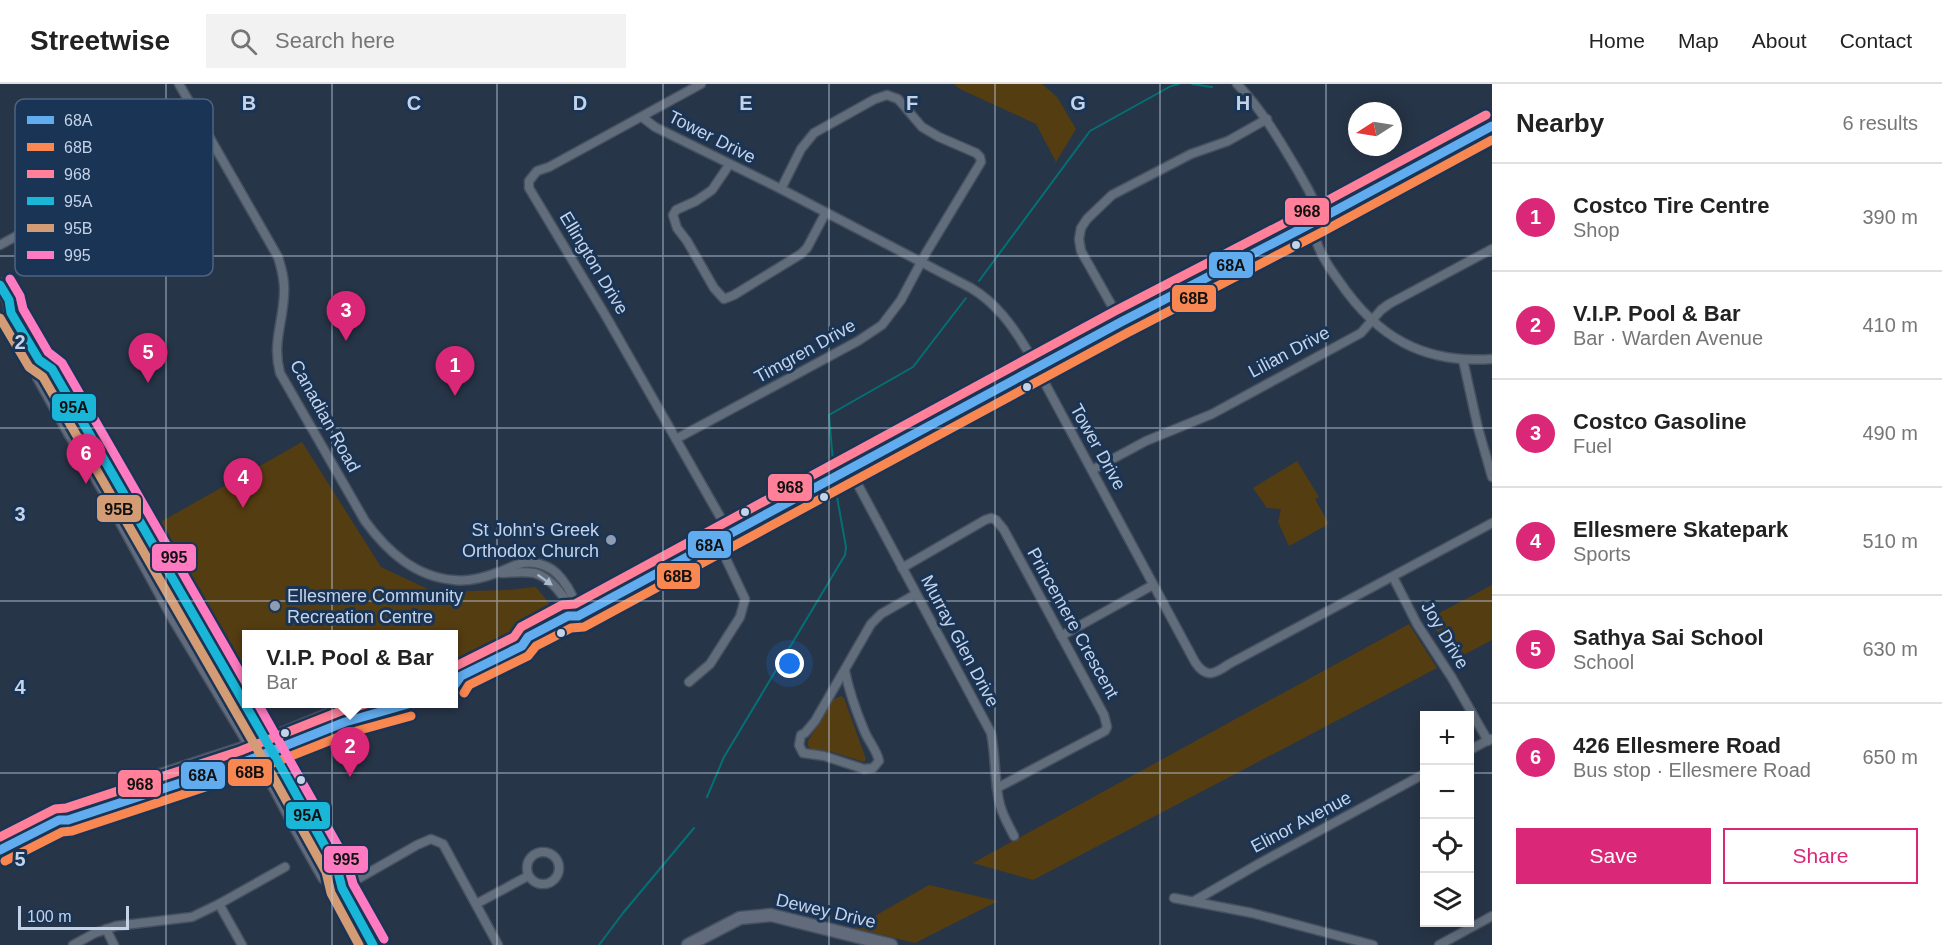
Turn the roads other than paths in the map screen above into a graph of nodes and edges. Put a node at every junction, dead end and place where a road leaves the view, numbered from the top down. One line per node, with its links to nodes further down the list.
1 (179, 84): 4 (street, Canadian Road)
2 (701, 84): 5 (street, Ellington Drive)
3 (1237, 84): 6 (street)
4 (188, 99)
5 (642, 117): 9 (street, Tower Drive); 25 (street, Ellington Drive)
6 (1267, 120): 12 (street); 20 (street)
7 (1492, 126): 12 (main road)
8 (213, 143): 38 (street, Canadian Road)
9 (729, 165): 10 (street, Tower Drive); 11 (street)
10 (781, 189): 11 (street, Tower Drive); 16 (street, Timgren Drive)
11 (825, 214): 16 (street, Tower Drive)
12 (1316, 221): 19 (street); 20 (main road)
13 (15, 237): 14 (street)
14 (0, 245)
15 (1492, 249): 19 (street, Lilian Drive)
16 (922, 263): 24 (street, Tower Drive); 25 (street, Timgren Drive)
17 (0, 285): 18 (main road)
18 (5, 311): 22 (main road)
19 (1373, 321): 23 (street); 27 (street, Lilian Drive)
20 (1121, 322): 24 (main road)
21 (1492, 359): 23 (street)
22 (39, 360): 29 (main road); 30 (main road)
23 (1463, 360): 28 (street)
24 (1037, 369): 26 (main road); 27 (street, Tower Drive)
25 (676, 439): 32 (street, Ellington Drive)
26 (850, 470): 32 (main road); 34 (street, Murray Glen Drive)
27 (1092, 470): 36 (street, Tower Drive)
28 (1492, 477)
29 (118, 484): 30 (main road); 43 (main road)
30 (105, 491): 50 (main road)
31 (1492, 523): 35 (street, Tower Drive)
32 (730, 534): 33 (main road)
33 (718, 542): 38 (main road); 42 (street)
34 (902, 568): 37 (street, Murray Glen Drive); 39 (street, Princemere Crescent)
35 (1393, 577): 36 (street, Tower Drive); 47 (street, Joy Drive)
36 (1153, 585): 39 (street)
37 (916, 594): 40 (street); 52 (street, Murray Glen Drive)
38 (578, 616): 41 (main road)
39 (1061, 636): 52 (street, Princemere Crescent)
40 (845, 670): 40 (street)
41 (458, 675)
42 (689, 682)
43 (242, 701)
44 (246, 708): 48 (main road)
45 (352, 708): 48 (main road)
46 (394, 708): 48 (main road)
47 (1490, 739): 49 (street)
48 (268, 746): 50 (main road); 57 (main road)
49 (1474, 748)
50 (254, 751): 54 (main road); 57 (main road)
51 (1420, 777): 59 (street, Elinor Avenue)
52 (997, 788): 53 (street, Murray Glen Drive)
53 (1014, 836)
54 (0, 850)
55 (285, 867): 60 (street)
56 (528, 876): 61 (street)
57 (342, 888): 61 (street); 67 (main road)
58 (1174, 898): 59 (street)
59 (1194, 901): 71 (street)
60 (219, 904): 63 (street); 66 (street)
61 (476, 904): 68 (street)
62 (1492, 916): 72 (street)
63 (106, 929): 64 (street); 65 (street)
64 (74, 945)
65 (114, 945)
66 (242, 945)
67 (373, 945)
68 (498, 945)
69 (688, 945): 70 (main road, Dewey Drive)
70 (891, 945)
71 (1372, 945)
72 (1440, 945)

